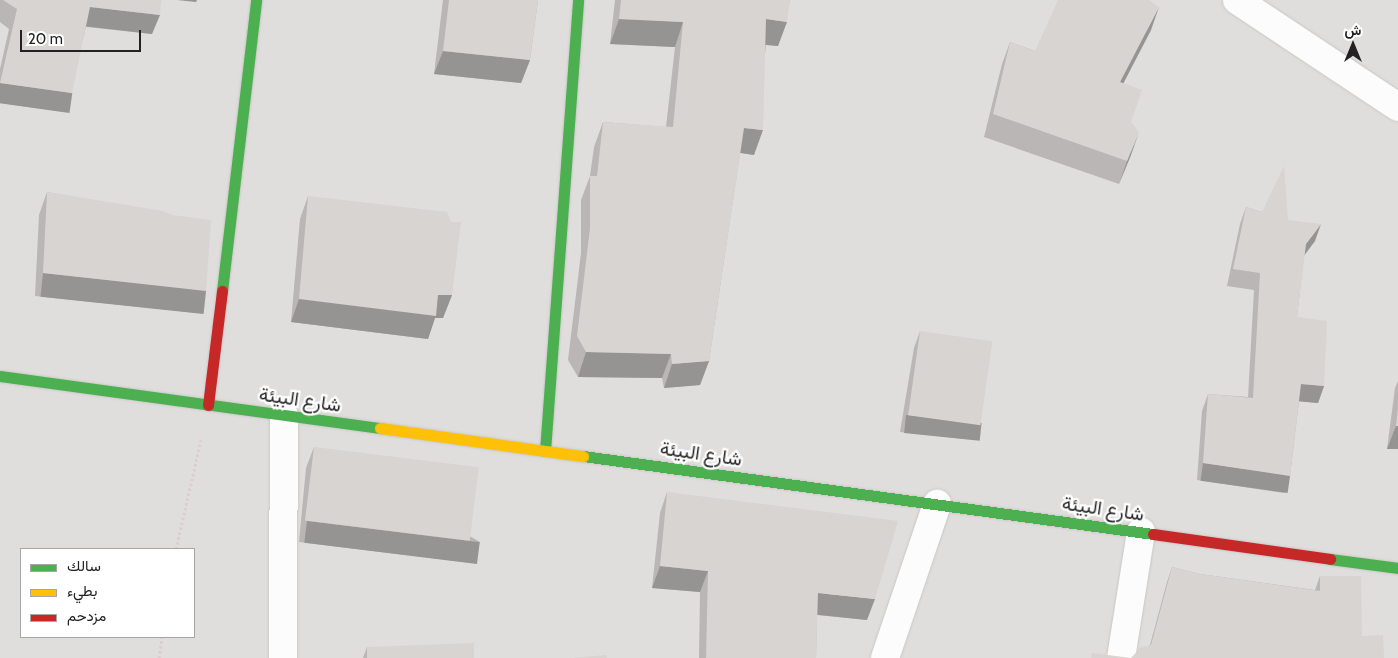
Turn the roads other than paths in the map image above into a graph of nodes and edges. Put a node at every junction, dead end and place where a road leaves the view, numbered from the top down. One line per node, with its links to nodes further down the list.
1 (256, 0): 6 (street)
2 (578, 0): 8 (street)
3 (1237, 0): 4 (street)
4 (1398, 107)
5 (0, 376): 6 (street, شارع البيئة)
6 (208, 405): 7 (street, شارع البيئة)
7 (284, 415): 8 (street, شارع البيئة); 12 (street)
8 (545, 451): 9 (street, شارع البيئة)
9 (938, 504): 10 (street, شارع البيئة); 13 (street)
10 (1141, 532): 11 (street, شارع البيئة); 14 (street)
11 (1398, 568)
12 (283, 658)
13 (884, 658)
14 (1121, 658)

